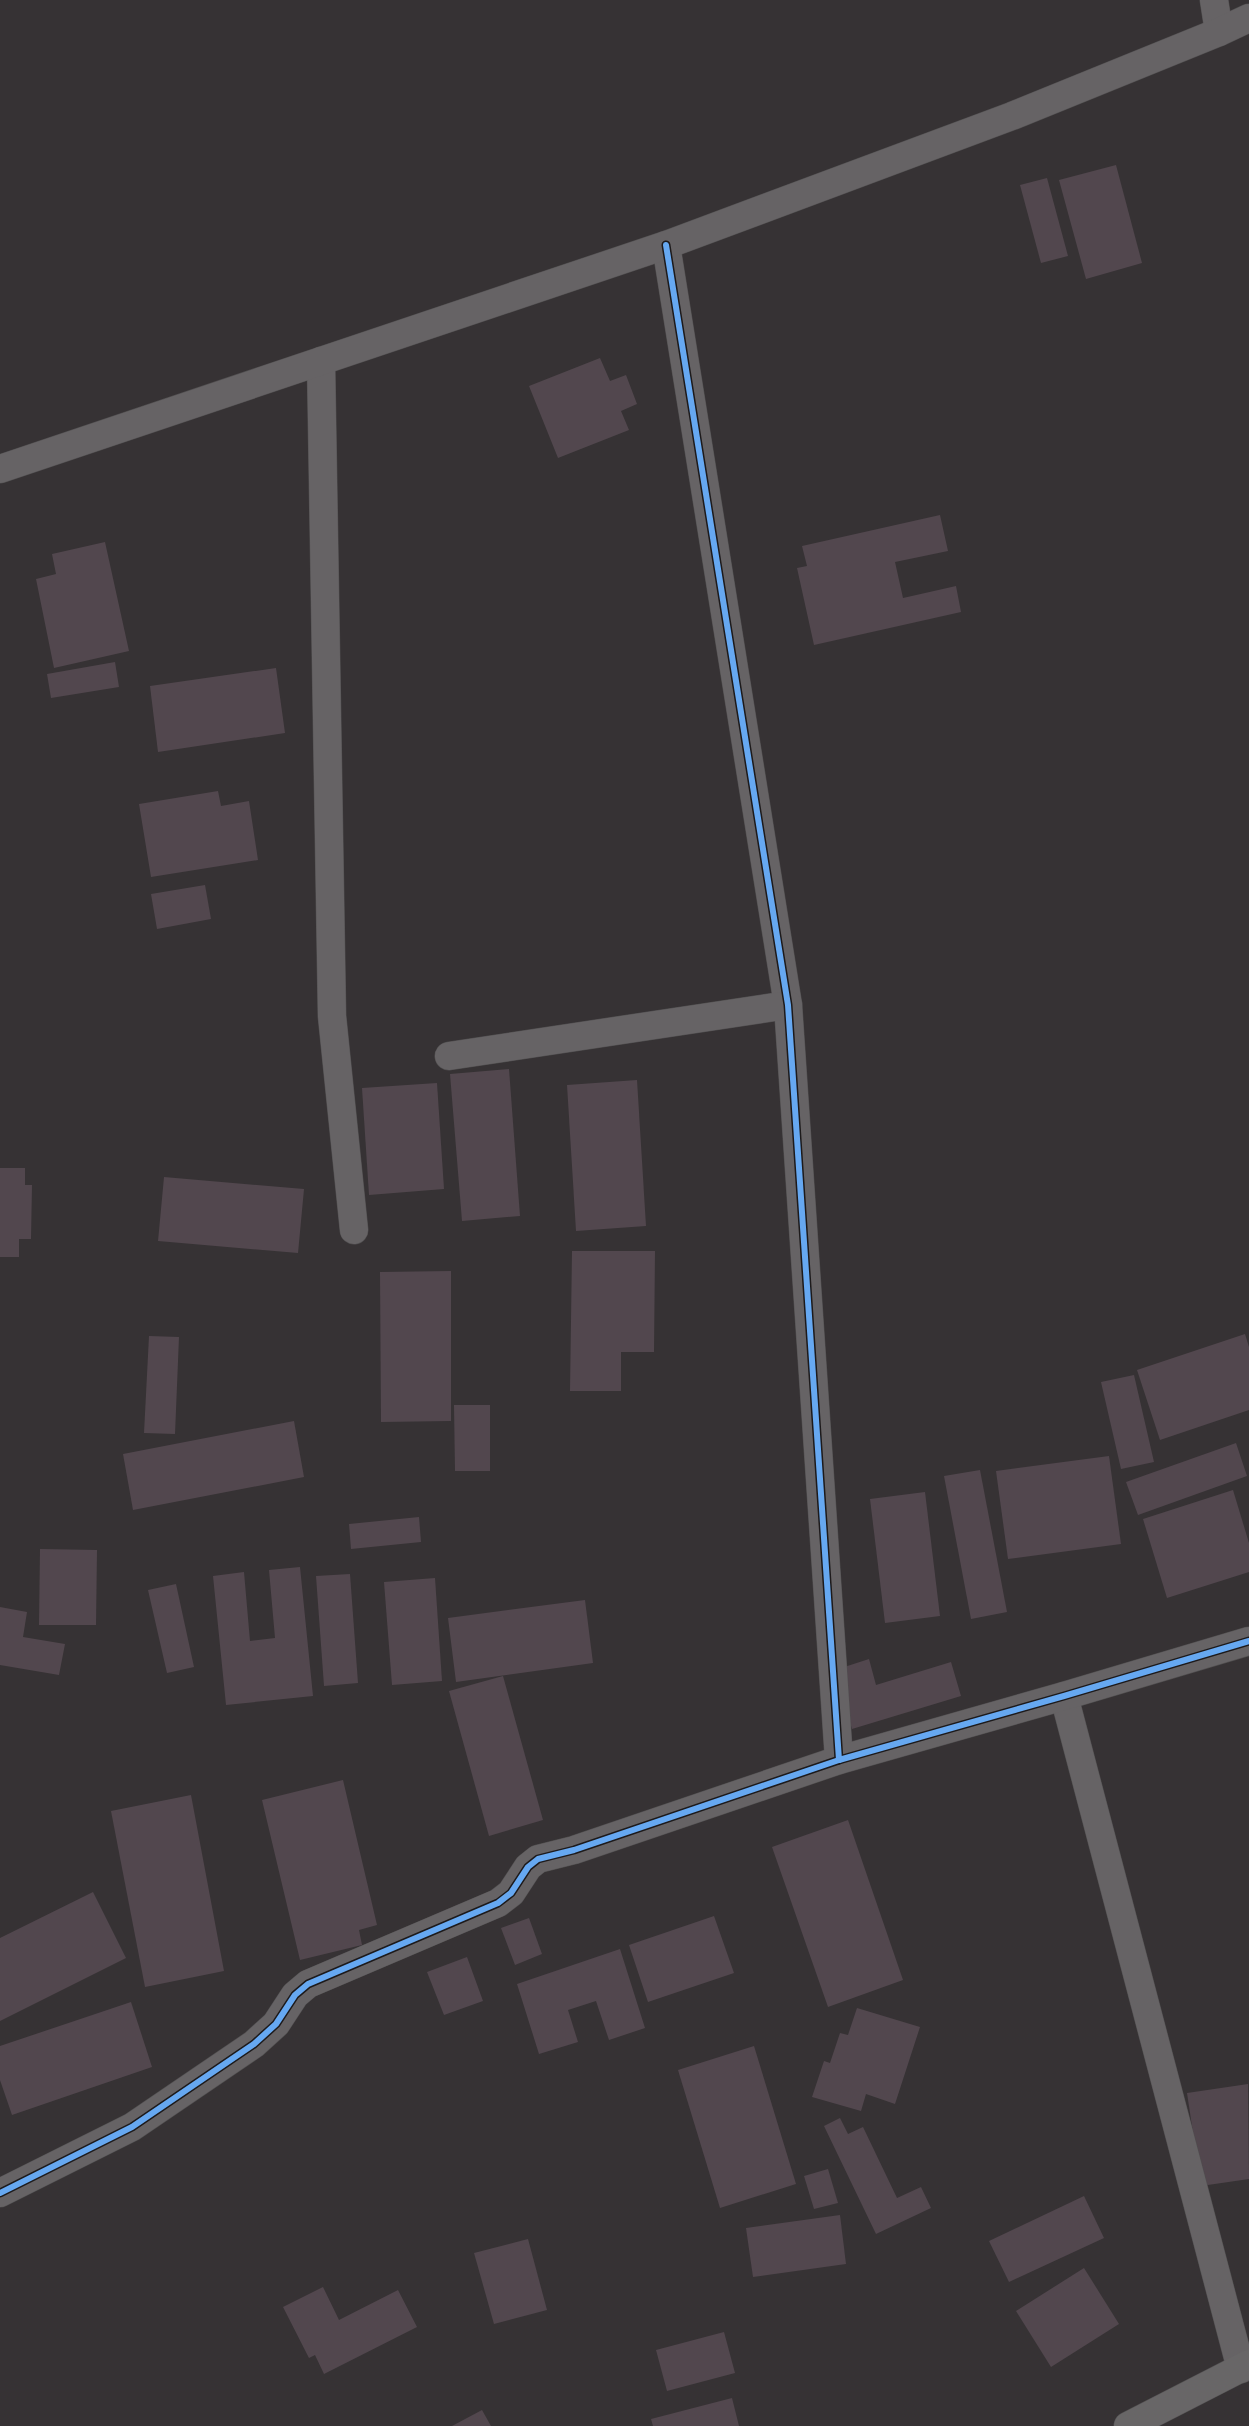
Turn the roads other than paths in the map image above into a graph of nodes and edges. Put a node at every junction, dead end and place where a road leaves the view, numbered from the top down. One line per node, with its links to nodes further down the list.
1 (1214, 0): 3 (street)
2 (1249, 18): 3 (street)
3 (1219, 32): 4 (street)
4 (666, 245): 5 (street); 7 (street)
5 (321, 361): 6 (street); 9 (street)
6 (0, 469)
7 (788, 1006): 8 (street); 12 (street)
8 (449, 1056)
9 (354, 1230)
10 (1249, 1640): 11 (street)
11 (1064, 1696): 12 (street); 14 (street)
12 (839, 1760): 13 (street)
13 (0, 2193)
14 (1245, 2366): 15 (street)
15 (1128, 2426)

